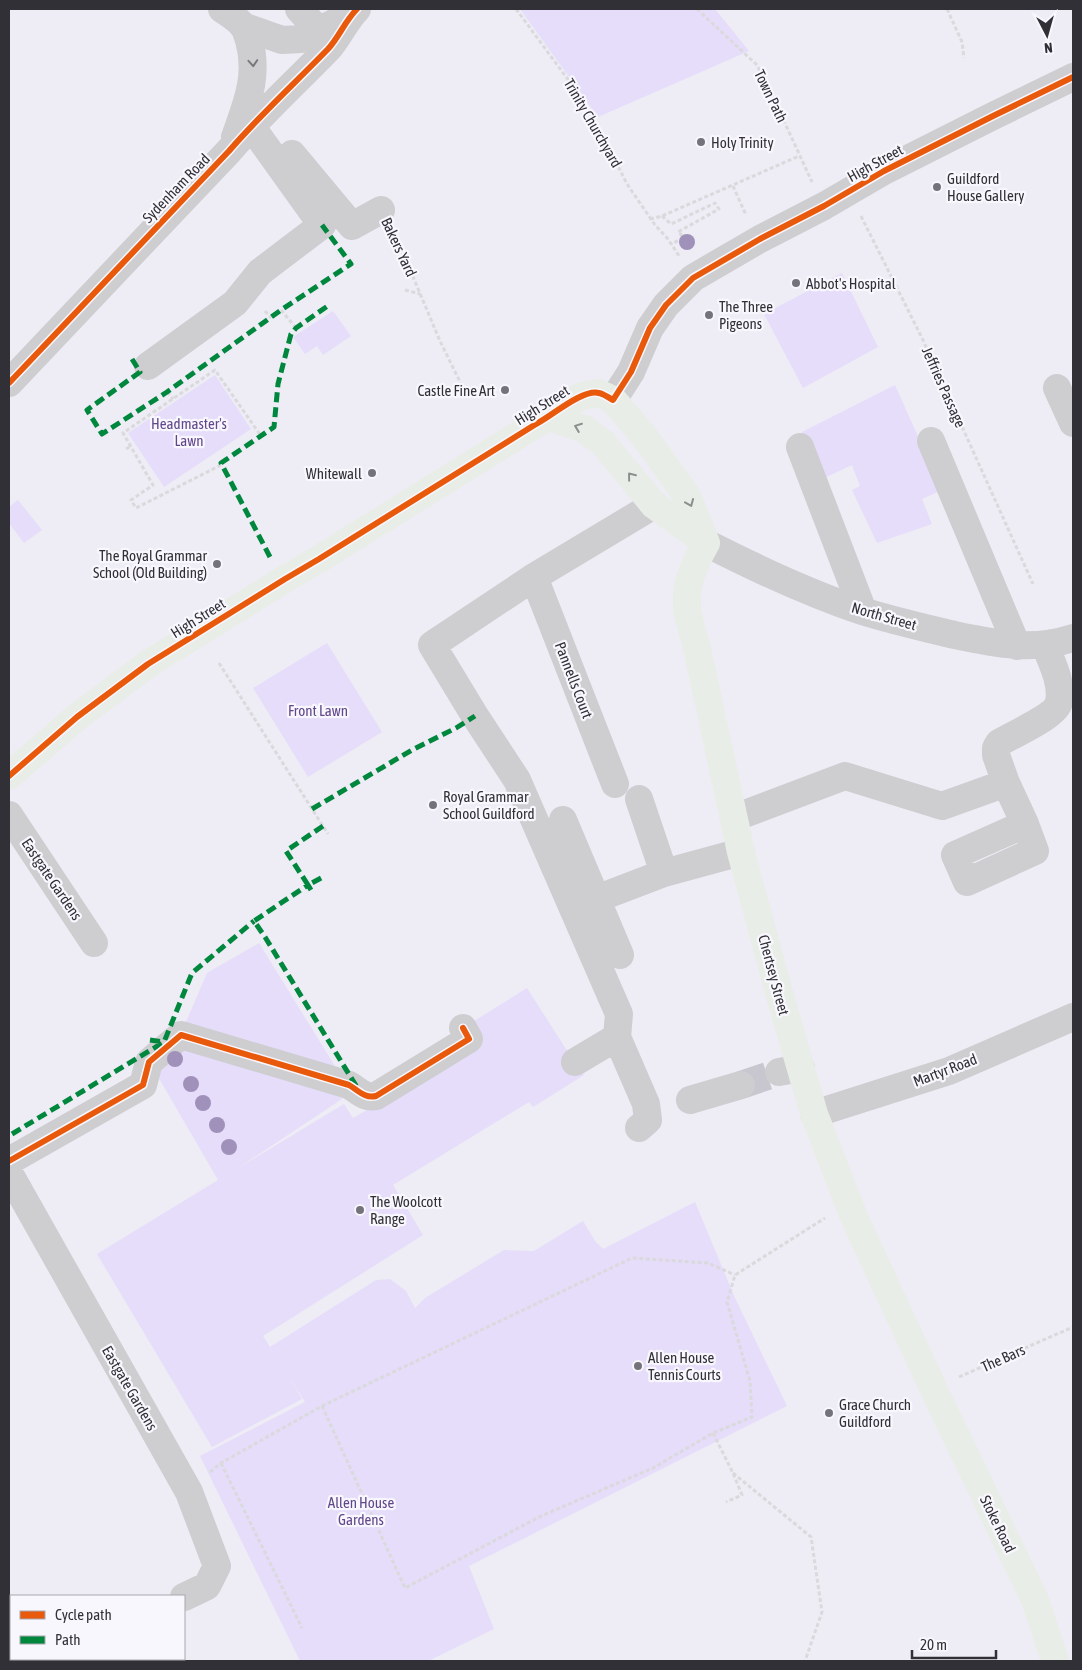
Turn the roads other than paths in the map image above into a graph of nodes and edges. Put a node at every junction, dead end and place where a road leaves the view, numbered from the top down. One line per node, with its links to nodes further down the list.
1 (222, 9): 4 (street)
2 (299, 9): 5 (street)
3 (354, 12): 5 (street); 7 (street, Sydenham Road)
4 (245, 27): 5 (street); 8 (street, one-way to 8)
5 (319, 31)
6 (1073, 78): 13 (street, High Street)
7 (256, 121): 8 (street, Sydenham Road); 9 (street, Bakers Yard); 10 (street)
8 (229, 151): 11 (street, Sydenham Road)
9 (381, 210)
10 (148, 366)
11 (9, 382)
12 (1057, 388): 15 (street)
13 (613, 400): 14 (main road, High Street); 19 (main road, one-way to 19)
14 (549, 417): 18 (main road, North Street, one-way to 14); 25 (main road, High Street)
15 (1073, 423)
16 (931, 441): 24 (street)
17 (800, 447): 21 (street)
18 (654, 505): 19 (main road, North Street); 20 (street)
19 (706, 543): 21 (street, North Street); 30 (main road, Chertsey Street)
20 (534, 577): 27 (street, Pannells Court); 40 (street)
21 (863, 611): 24 (street, North Street)
22 (1073, 638): 23 (street, North Street)
23 (1045, 645): 24 (street, North Street); 26 (street)
24 (1018, 646)
25 (9, 776)
26 (1006, 783): 30 (street); 32 (street)
27 (615, 784)
28 (639, 798): 34 (street)
29 (9, 815): 36 (street, Eastgate Gardens)
30 (734, 818): 33 (main road, Chertsey Street)
31 (563, 820): 35 (street)
32 (1025, 824)
33 (741, 852): 34 (street); 44 (main road, Chertsey Street)
34 (664, 872): 35 (street)
35 (596, 899): 37 (street)
36 (94, 943)
37 (620, 955)
38 (1073, 1017): 44 (street, Martyr Road)
39 (463, 1028): 46 (street)
40 (617, 1037): 41 (street); 45 (street)
41 (574, 1062)
42 (741, 1085): 43 (street)
43 (690, 1100)
44 (814, 1114): 48 (main road, Chertsey Street)
45 (639, 1128)
46 (9, 1161)
47 (9, 1173): 49 (street, Eastgate Gardens)
48 (934, 1390): 50 (main road, Stoke Road)
49 (185, 1597)
50 (1055, 1661)

